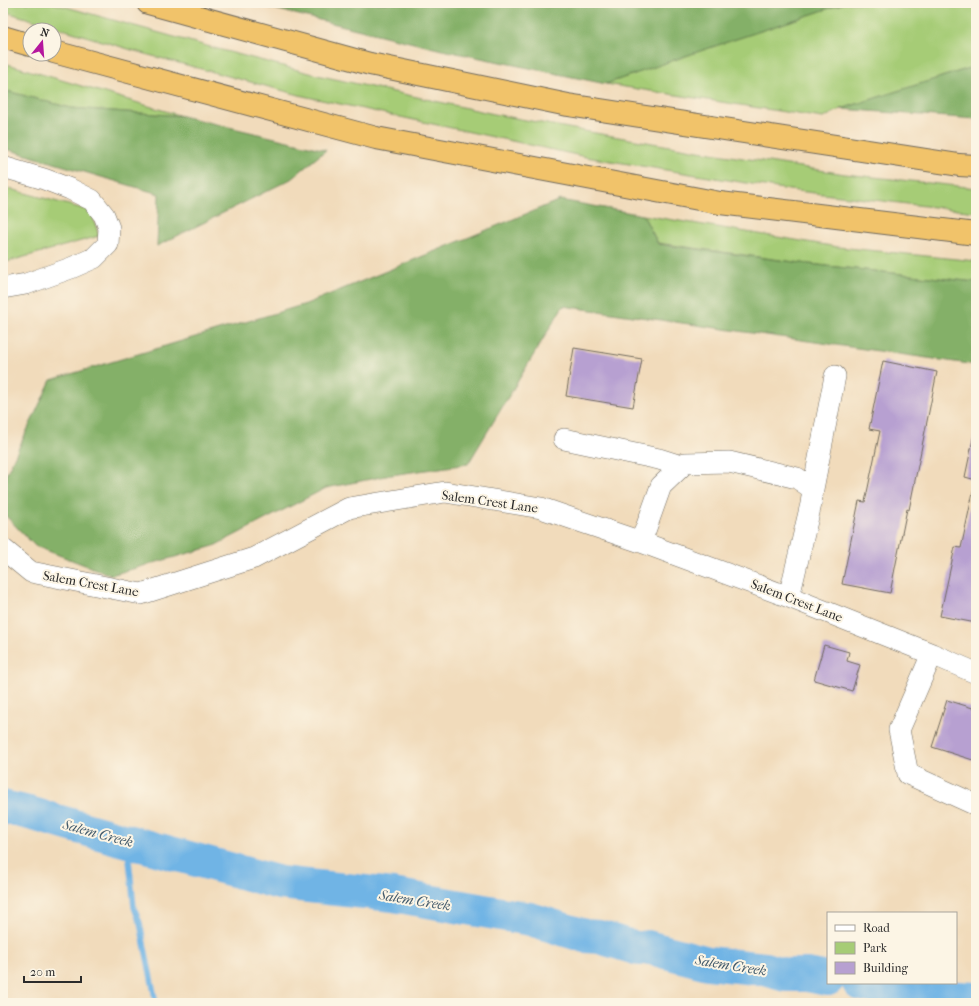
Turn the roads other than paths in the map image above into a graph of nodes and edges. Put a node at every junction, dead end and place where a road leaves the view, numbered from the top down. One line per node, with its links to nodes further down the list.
1 (148, 3): 6 (highway)
2 (3, 37): 3 (highway)
3 (22, 43)
4 (62, 54): 7 (highway)
5 (3, 166): 8 (street)
6 (976, 166)
7 (976, 234)
8 (3, 288)
9 (835, 376): 12 (street)
10 (564, 439): 11 (street)
11 (681, 466): 12 (street); 13 (street)
12 (813, 489): 15 (street)
13 (642, 542): 14 (street, Salem Crest Lane); 15 (street, Salem Crest Lane)
14 (3, 549)
15 (789, 597): 16 (street, Salem Crest Lane)
16 (932, 654): 17 (street, Salem Crest Lane); 18 (street)
17 (976, 673)
18 (976, 805)

